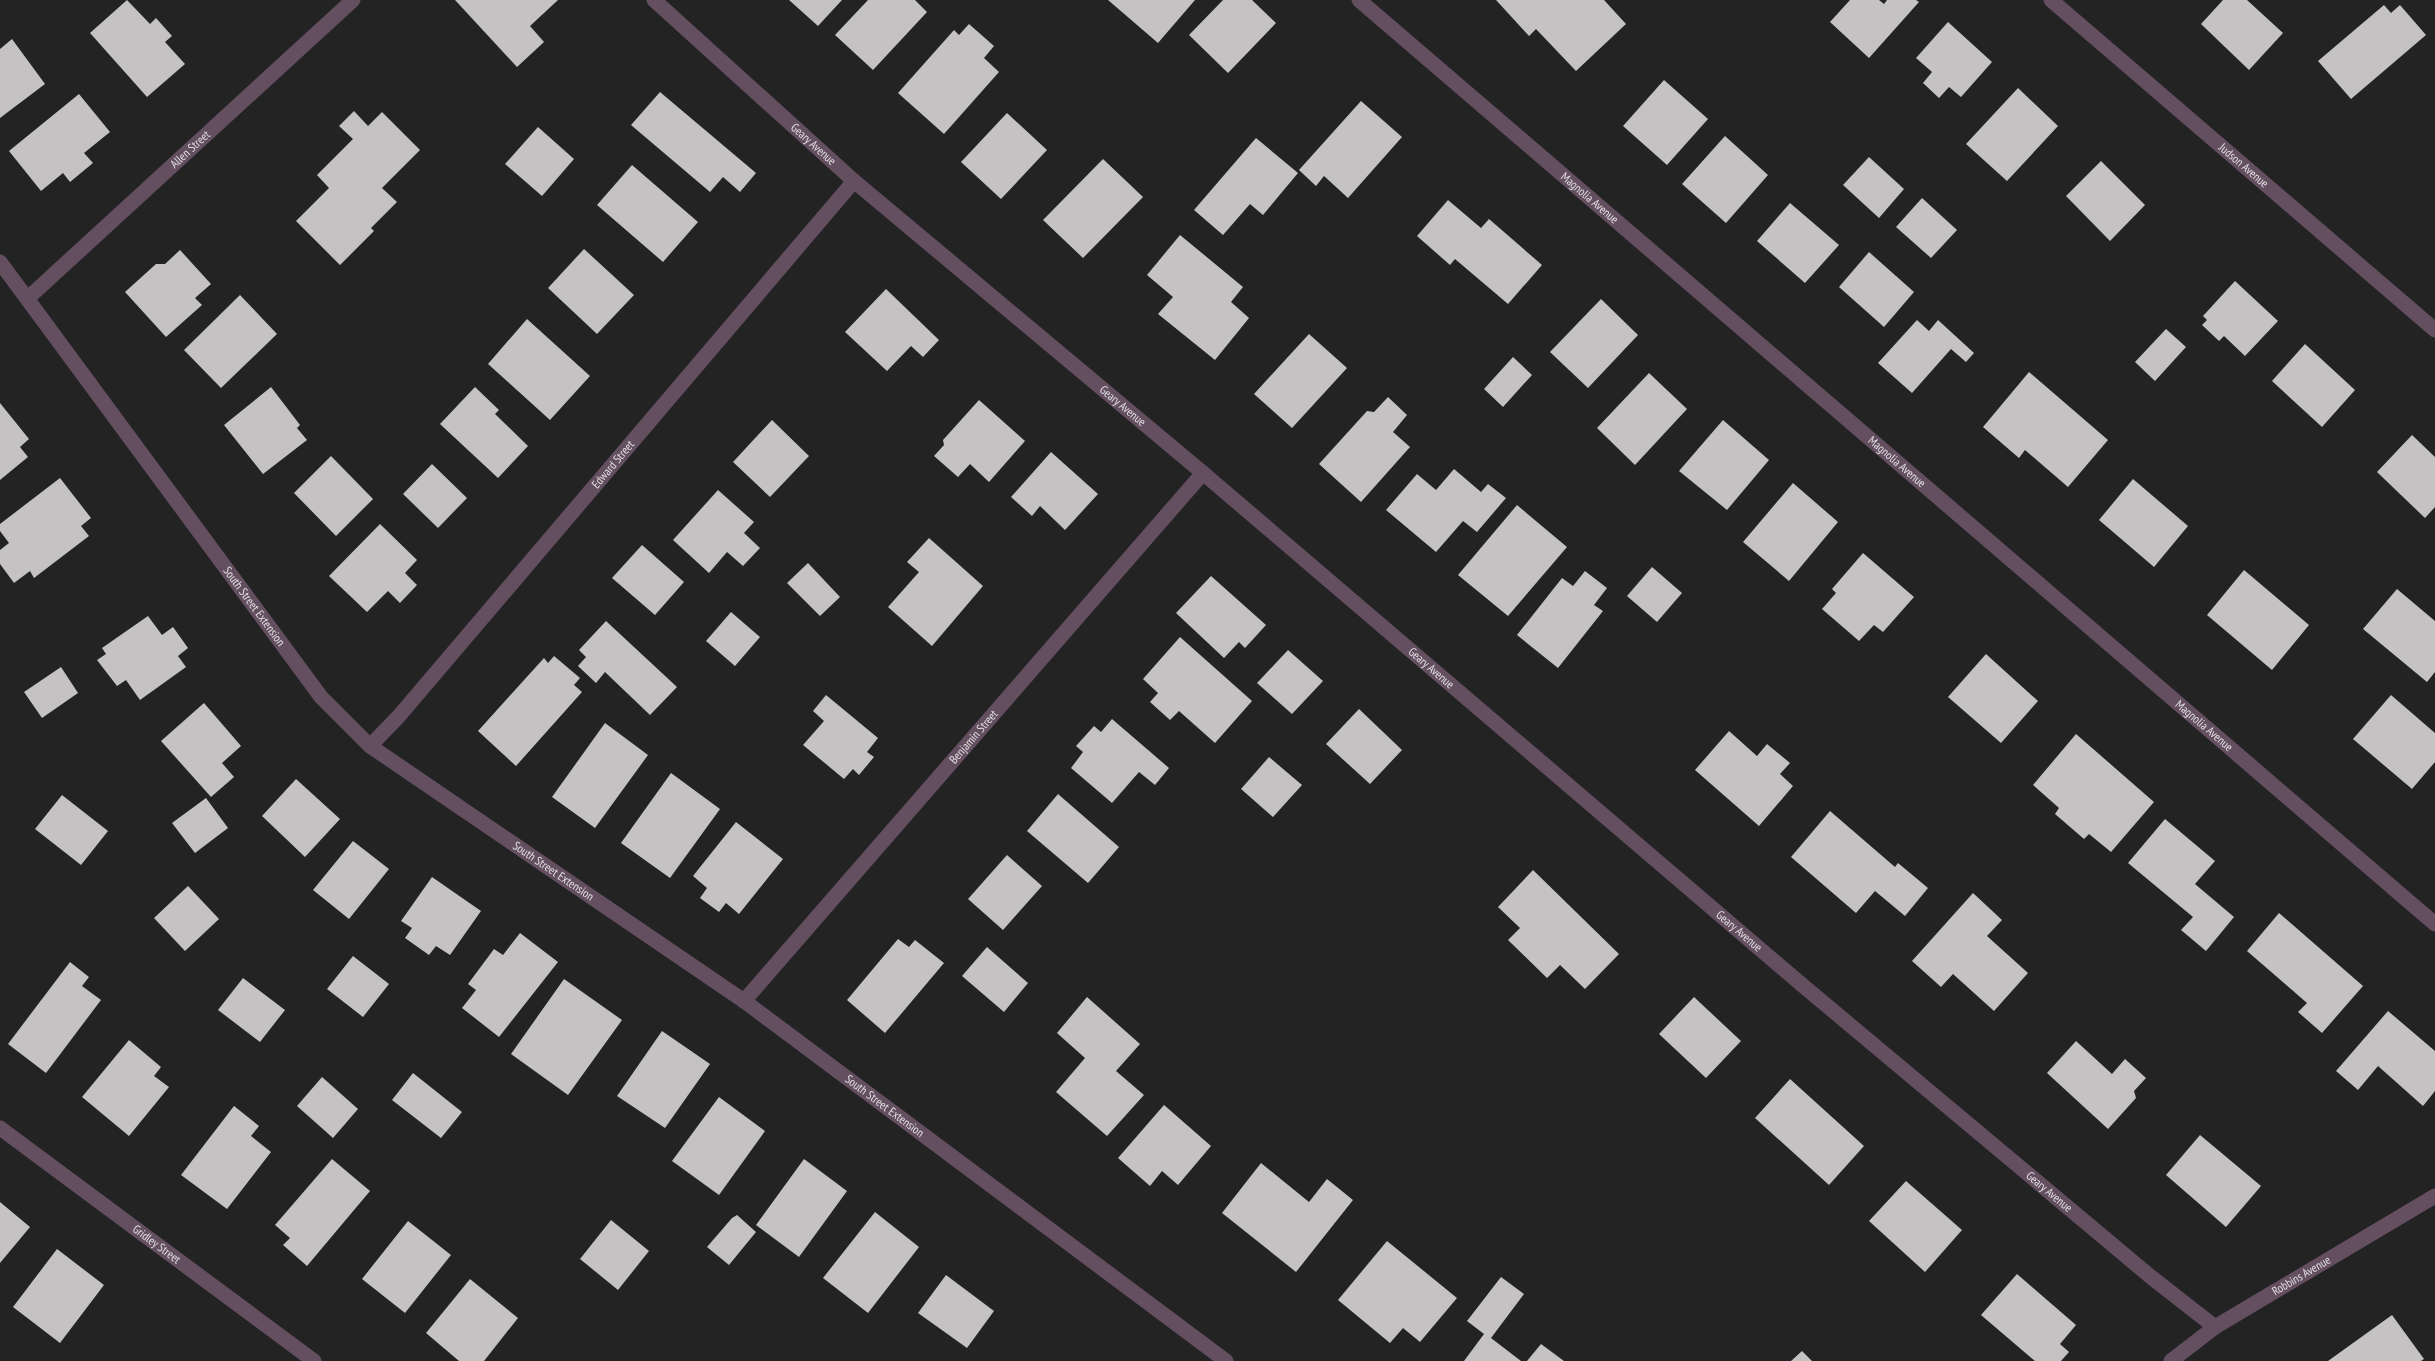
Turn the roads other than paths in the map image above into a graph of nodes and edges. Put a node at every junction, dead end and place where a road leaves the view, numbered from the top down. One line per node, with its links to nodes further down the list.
1 (353, 0): 7 (street, Allen Street)
2 (654, 0): 5 (street, Geary Avenue)
3 (1359, 0): 11 (street, Magnolia Avenue)
4 (2051, 0): 8 (street, Judson Avenue)
5 (854, 181): 9 (street, Geary Avenue); 10 (street, Edward Street)
6 (0, 262): 7 (street, South Street Extension)
7 (28, 298): 10 (street, South Street Extension)
8 (2435, 330)
9 (1203, 473): 12 (street, Benjamin Street); 15 (street, Geary Avenue)
10 (370, 746): 12 (street, South Street Extension)
11 (2435, 924)
12 (744, 1001): 17 (street, South Street Extension)
13 (0, 1128): 16 (street, Gridley Street)
14 (2435, 1196): 15 (street, Robbins Avenue)
15 (2215, 1327): 18 (street, Robbins Avenue)
16 (314, 1361)
17 (1226, 1361)
18 (2171, 1361)

